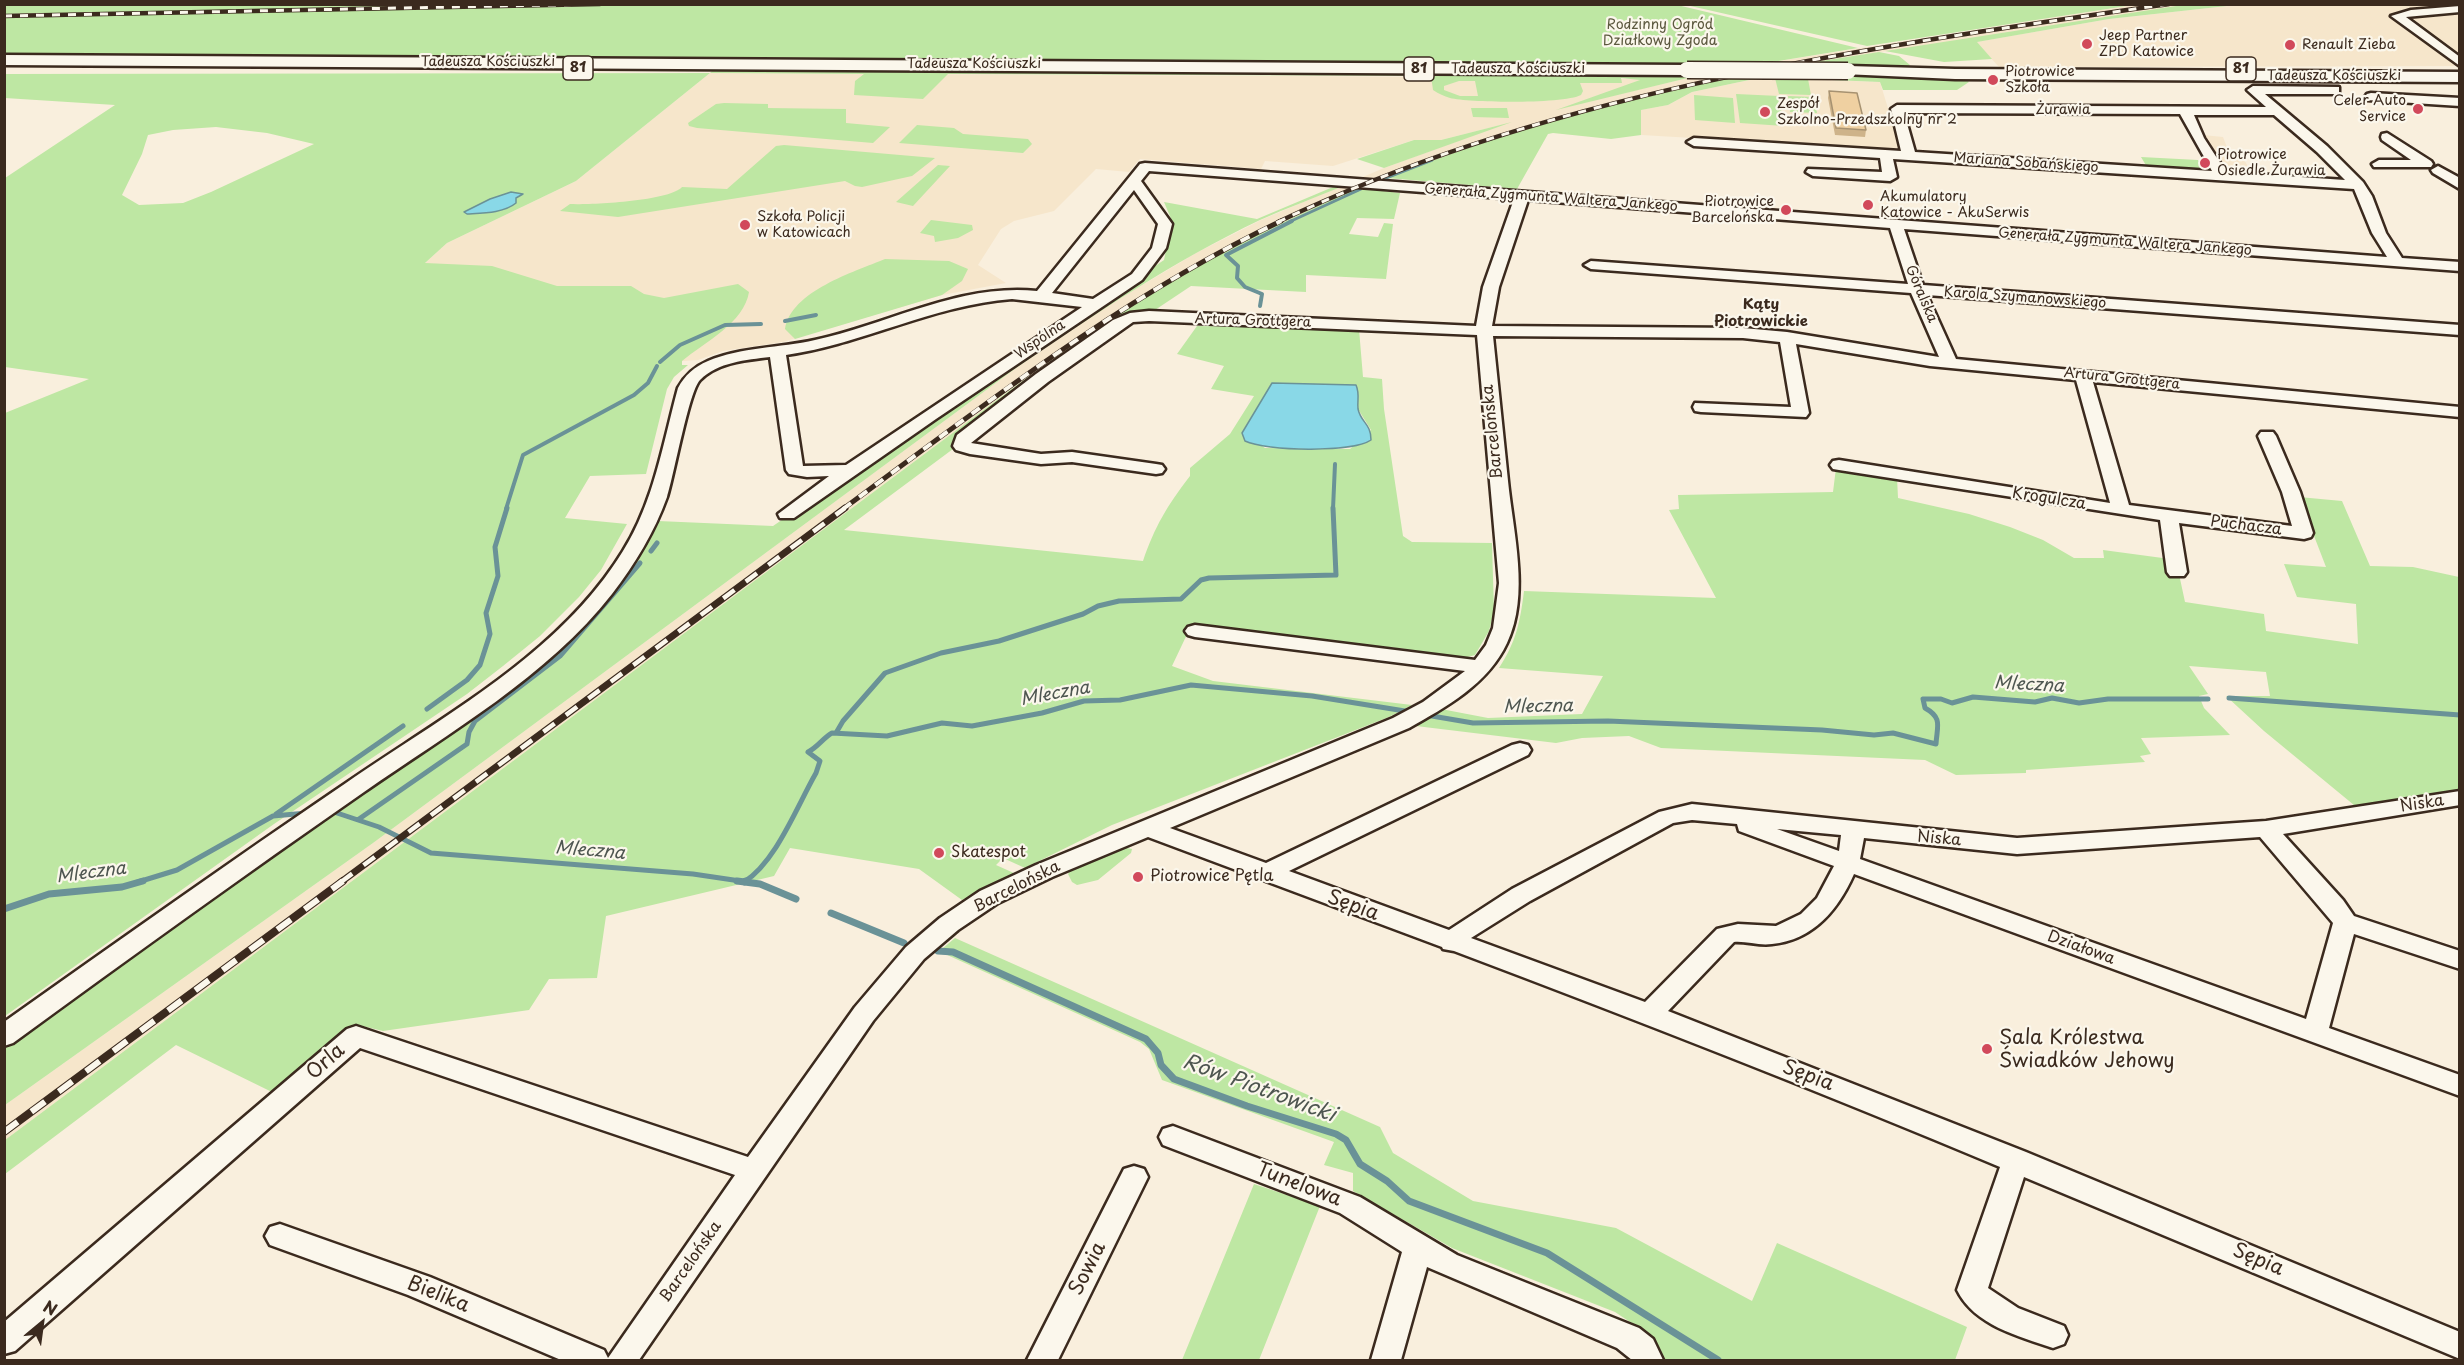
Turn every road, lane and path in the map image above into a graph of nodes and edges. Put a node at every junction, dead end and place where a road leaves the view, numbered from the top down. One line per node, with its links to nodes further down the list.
1 (2460, 9): 3 (street)
2 (4, 60): 5 (main road, Tadeusza Kościuszki / 81)
3 (2460, 63)
4 (4, 66): 5 (main road, Tadeusza Kościuszki / 81)
5 (1151, 68): 7 (main road, Tadeusza Kościuszki / 81, bridge)
6 (2460, 70): 7 (main road, Tadeusza Kościuszki / 81)
7 (1848, 71): 8 (main road, Tadeusza Kościuszki / 81)
8 (2425, 77): 9 (main road, Tadeusza Kościuszki / 81); 12 (street)
9 (2460, 77)
10 (2335, 90): 14 (street)
11 (2371, 97): 12 (street)
12 (2458, 104)
13 (2183, 110): 14 (street, Żurawia); 18 (street, Żurawia); 22 (street)
14 (2276, 111): 24 (street)
15 (2387, 137): 19 (street)
16 (1694, 142): 17 (street, Mariana Sobańskiego)
17 (1886, 154): 18 (street, Mariana Sobańskiego); 21 (street)
18 (1909, 156): 22 (street, Mariana Sobańskiego)
19 (2379, 164)
20 (2439, 170): 25 (street)
21 (1813, 172)
22 (2221, 176): 24 (street, Mariana Sobańskiego)
23 (1134, 182): 26 (street, Generała Zygmunta Waltera Jankego); 32 (street); 33 (street, Wspólna)
24 (2358, 185): 28 (street)
25 (2460, 185)
26 (1522, 196): 27 (street, Generała Zygmunta Waltera Jankego); 35 (street, Barcelońska)
27 (1896, 225): 28 (street, Generała Zygmunta Waltera Jankego); 31 (street, Góralska)
28 (2398, 262): 30 (street, Generała Zygmunta Waltera Jankego)
29 (1592, 265): 31 (street, Karola Szymanowskiego)
30 (2460, 267)
31 (1917, 290): 34 (street, Karola Szymanowskiego); 38 (street, Góralska)
32 (1041, 296): 33 (street); 37 (street)
33 (1095, 304): 45 (street, Wspólna)
34 (2460, 330)
35 (1482, 331): 36 (street, Artura Grottgera); 44 (street, Artura Grottgera); 51 (street, Barcelońska)
36 (1787, 337): 38 (street, Artura Grottgera); 40 (street)
37 (777, 352): 45 (street); 65 (street)
38 (1950, 363): 39 (street, Artura Grottgera)
39 (2083, 375): 41 (street, Artura Grottgera); 46 (street)
40 (1701, 407)
41 (2460, 412)
42 (2267, 436): 48 (street, Puchacza)
43 (1839, 465): 46 (street, Krogulcza)
44 (1156, 469)
45 (851, 470): 47 (street, Wspólna)
46 (2121, 510): 48 (street, Puchacza)
47 (787, 514)
48 (2169, 517): 49 (street)
49 (2177, 572)
50 (1195, 631): 51 (street)
51 (1482, 667): 55 (street, Barcelońska)
52 (1520, 750): 59 (street)
53 (2460, 798): 56 (street, Niska)
54 (1713, 813): 57 (street, Niska); 58 (street, Działowa); 61 (street, Niska)
55 (1148, 828): 59 (street, Sępia); 69 (street, Barcelońska)
56 (2266, 829): 57 (street, Niska); 60 (street)
57 (1852, 831): 58 (street)
58 (1848, 862): 63 (street); 64 (street, Działowa)
59 (1265, 873): 61 (street, Sępia)
60 (2345, 922): 62 (street); 64 (street)
61 (1452, 943): 63 (street, Sępia)
62 (2460, 960)
63 (1649, 1014): 68 (street, Sępia)
64 (2315, 1033): 66 (street, Działowa)
65 (4, 1036)
66 (2460, 1086)
67 (1173, 1137): 72 (street, Tunelowa)
68 (2016, 1160): 73 (street); 75 (street, Sępia)
69 (756, 1171): 74 (street, Orla); 77 (street, Barcelońska)
70 (1134, 1178): 78 (street, Sowia)
71 (280, 1236): 76 (street, Bielika)
72 (1419, 1245): 79 (street); 80 (street, Tunelowa)
73 (2053, 1335)
74 (4, 1341)
75 (2460, 1346)
76 (593, 1360)
77 (622, 1360)
78 (1042, 1360)
79 (1386, 1360)
80 (1648, 1360)

